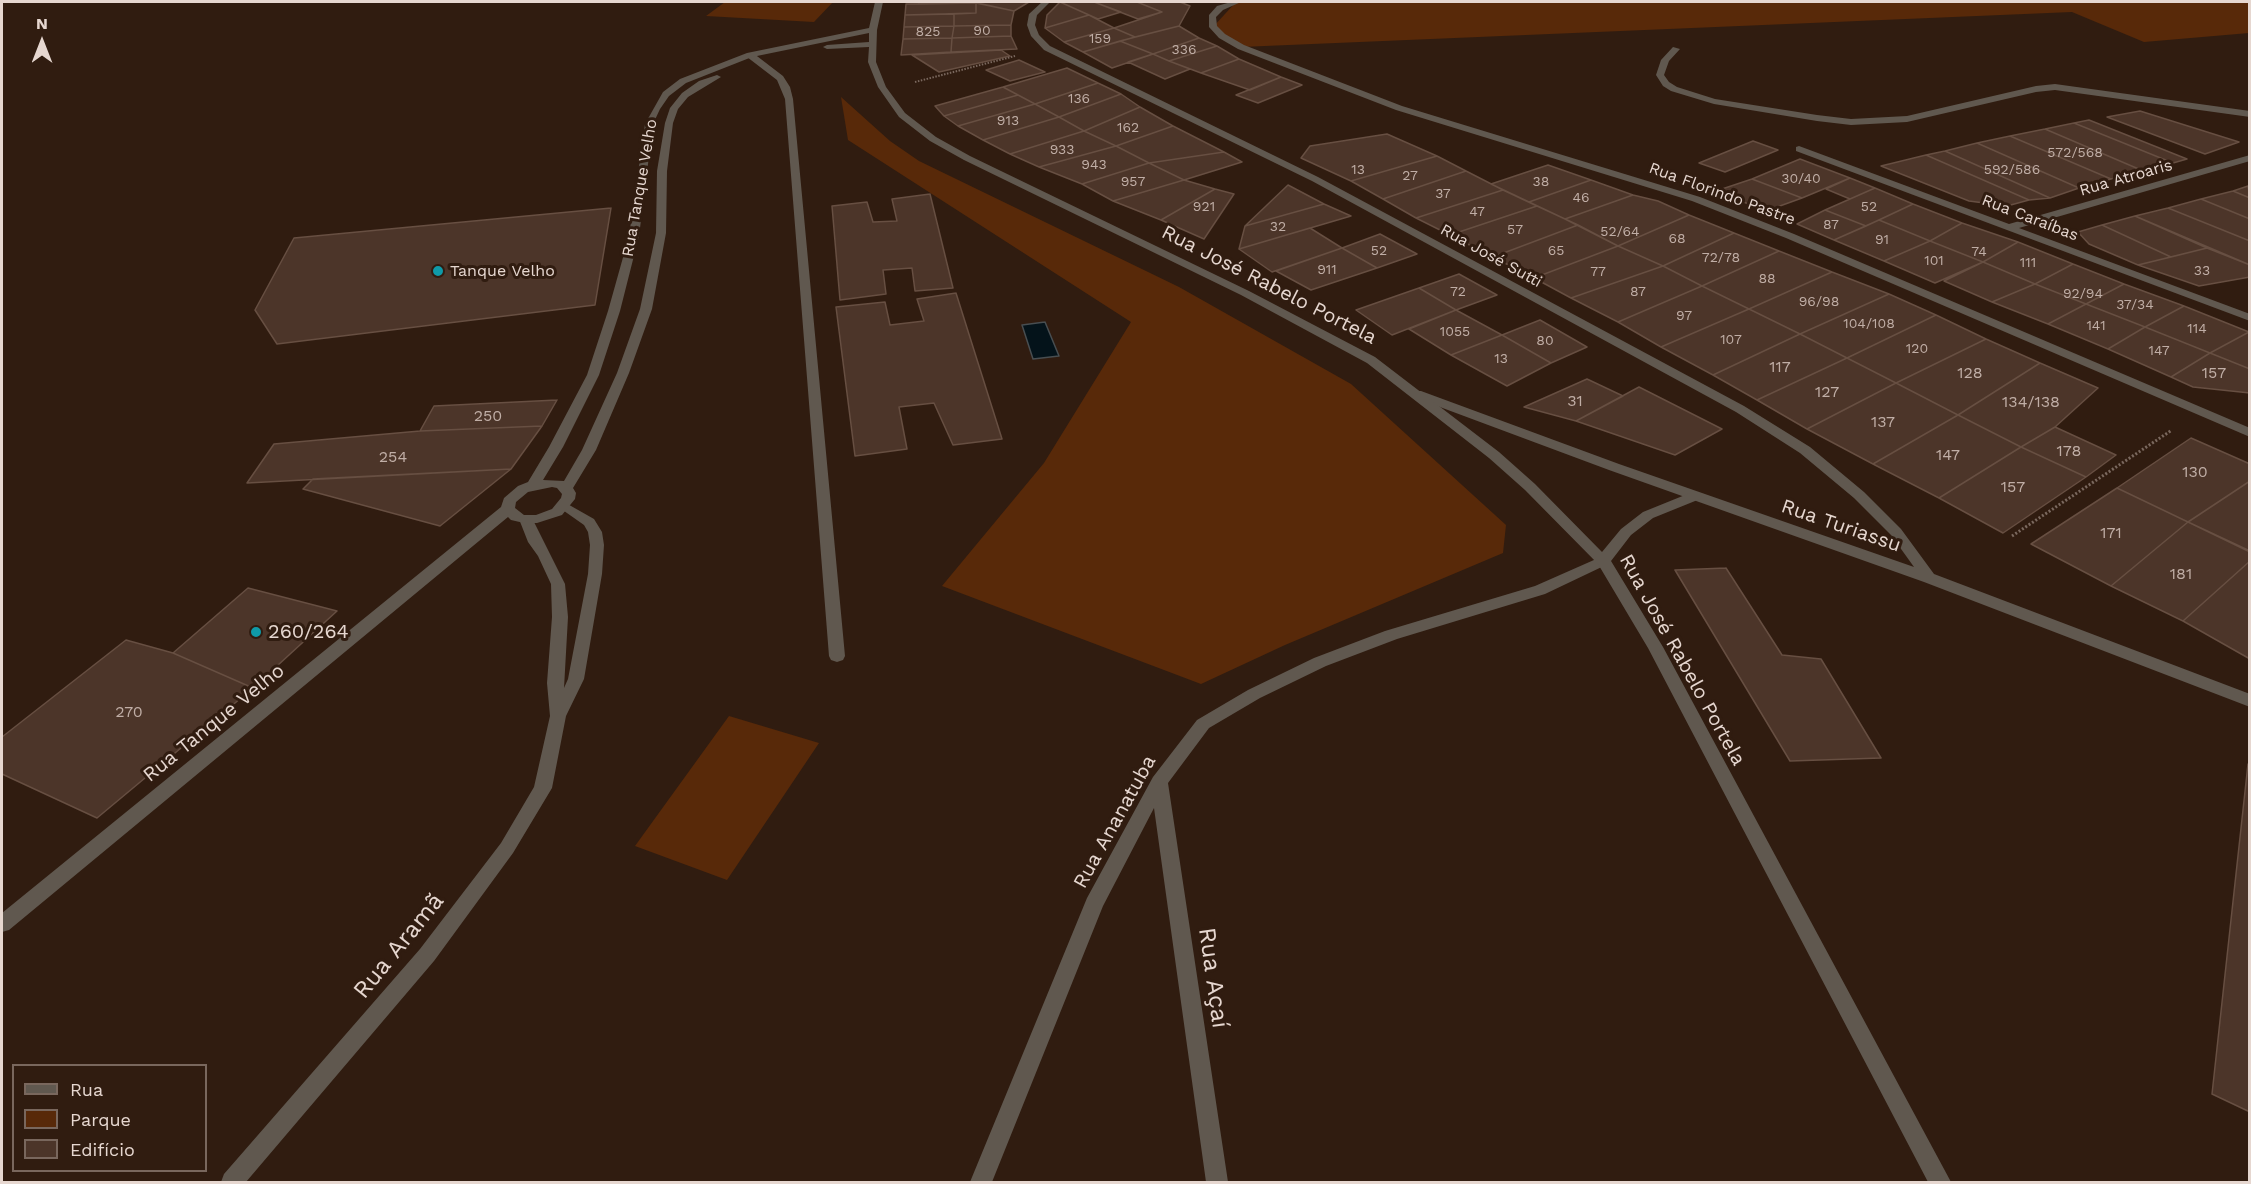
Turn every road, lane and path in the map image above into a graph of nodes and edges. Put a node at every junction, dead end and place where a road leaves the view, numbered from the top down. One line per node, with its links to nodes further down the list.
1 (879, 2): 4 (street, Rua José Rabelo Portela)
2 (1046, 2): 26 (street, Rua José Sutti)
3 (1237, 2): 17 (street, Rua Florindo Pastre)
4 (873, 30): 5 (street, Rua José Rabelo Portela); 8 (street, Rua Tanque Velho)
5 (872, 44): 8 (street, Rua Tanque Velho); 15 (street, Rua José Rabelo Portela)
6 (1677, 49): 10 (street)
7 (1018, 56): 9 (path)
8 (755, 59): 18 (street, Rua Tanque Velho); 19 (street, Rua Tanque Velho); 27 (street)
9 (911, 83)
10 (2250, 114)
11 (1799, 149): 13 (street, Rua Caraíbas)
12 (2250, 158): 13 (street, Rua Atroaris)
13 (2011, 227): 14 (street, Rua Caraíbas)
14 (2250, 318)
15 (1417, 394): 20 (street, Rua Turiassu); 25 (street, Rua José Rabelo Portela)
16 (2178, 426): 24 (path)
17 (2247, 430)
18 (533, 485): 19 (street); 22 (street, Rua Tanque Velho)
19 (566, 488): 21 (street)
20 (1695, 496): 25 (street); 26 (street, Rua Turiassu)
21 (564, 506): 23 (street); 29 (street, Rua Aramã)
22 (508, 509): 23 (street); 31 (street, Rua Tanque Velho)
23 (526, 519): 29 (street, Rua Aramã)
24 (2012, 536)
25 (1603, 561): 30 (street, Rua Ananatuba); 35 (street, Rua José Rabelo Portela)
26 (1929, 578): 28 (street, Rua Turiassu)
27 (837, 656)
28 (2250, 701)
29 (558, 716): 32 (street, Rua Aramã)
30 (1159, 782): 33 (street, Rua Ananatuba); 34 (street, Rua Açaí)
31 (2, 924)
32 (232, 1182)
33 (981, 1182)
34 (1216, 1182)
35 (1940, 1182)

